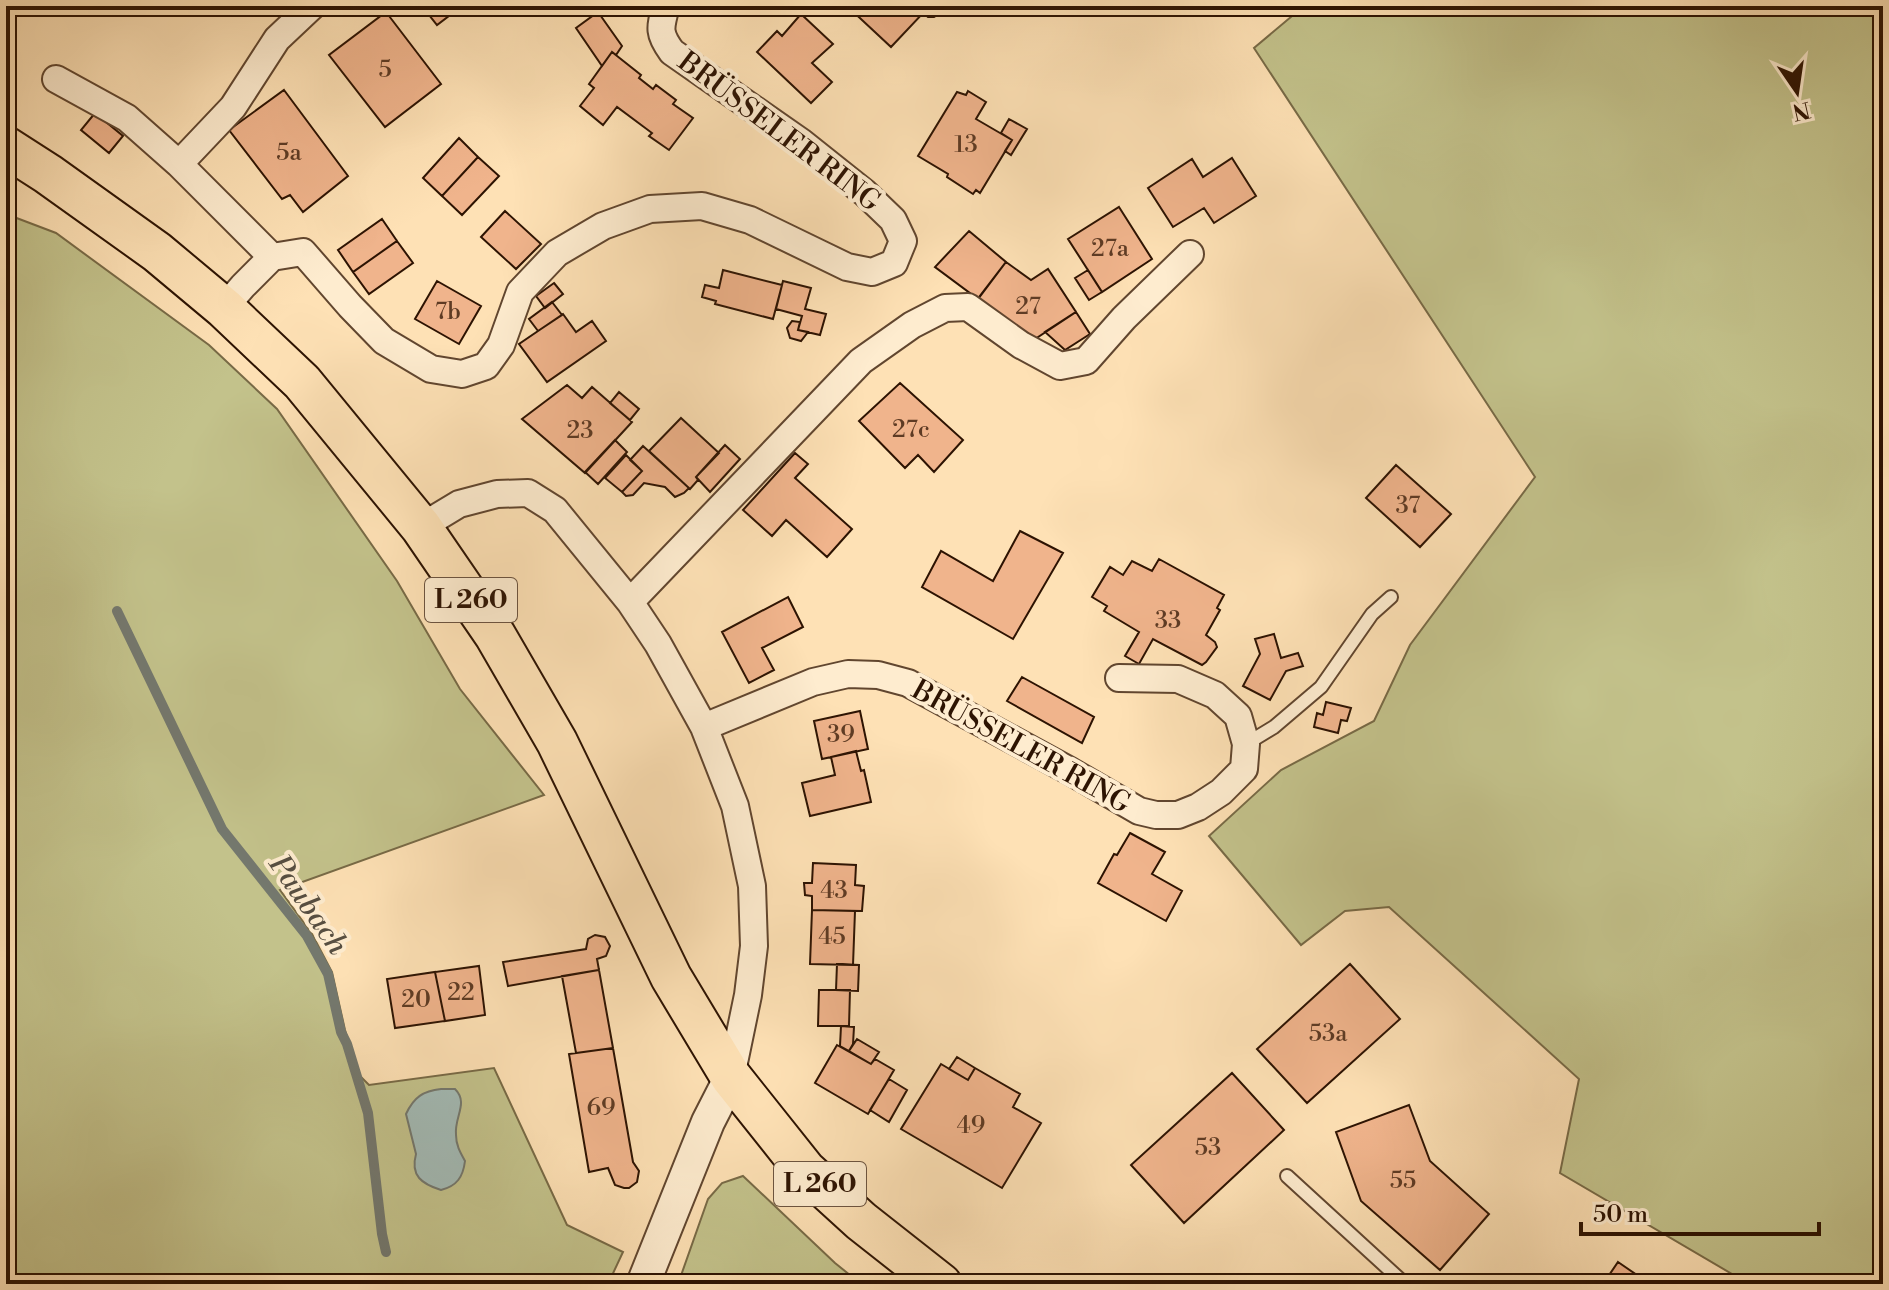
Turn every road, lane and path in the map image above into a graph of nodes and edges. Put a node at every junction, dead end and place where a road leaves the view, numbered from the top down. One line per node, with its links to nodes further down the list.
1 (312, 6): 5 (street)
2 (666, 6): 7 (street, BRÜSSELER RING)
3 (56, 79): 5 (street)
4 (6, 147): 8 (main road, L 260)
5 (179, 164): 7 (street)
6 (1190, 254): 11 (street)
7 (272, 257): 8 (street)
8 (224, 308): 9 (main road, L 260)
9 (421, 527): 11 (street); 15 (main road, L 260)
10 (1391, 597): 14 (lane)
11 (630, 602): 13 (street)
12 (1119, 678): 14 (street)
13 (704, 727): 14 (street, BRÜSSELER RING); 15 (street)
14 (1246, 744)
15 (731, 1077): 17 (main road, L 260); 18 (street)
16 (1287, 1176): 19 (lane)
17 (928, 1281)
18 (643, 1284)
19 (1405, 1284)

